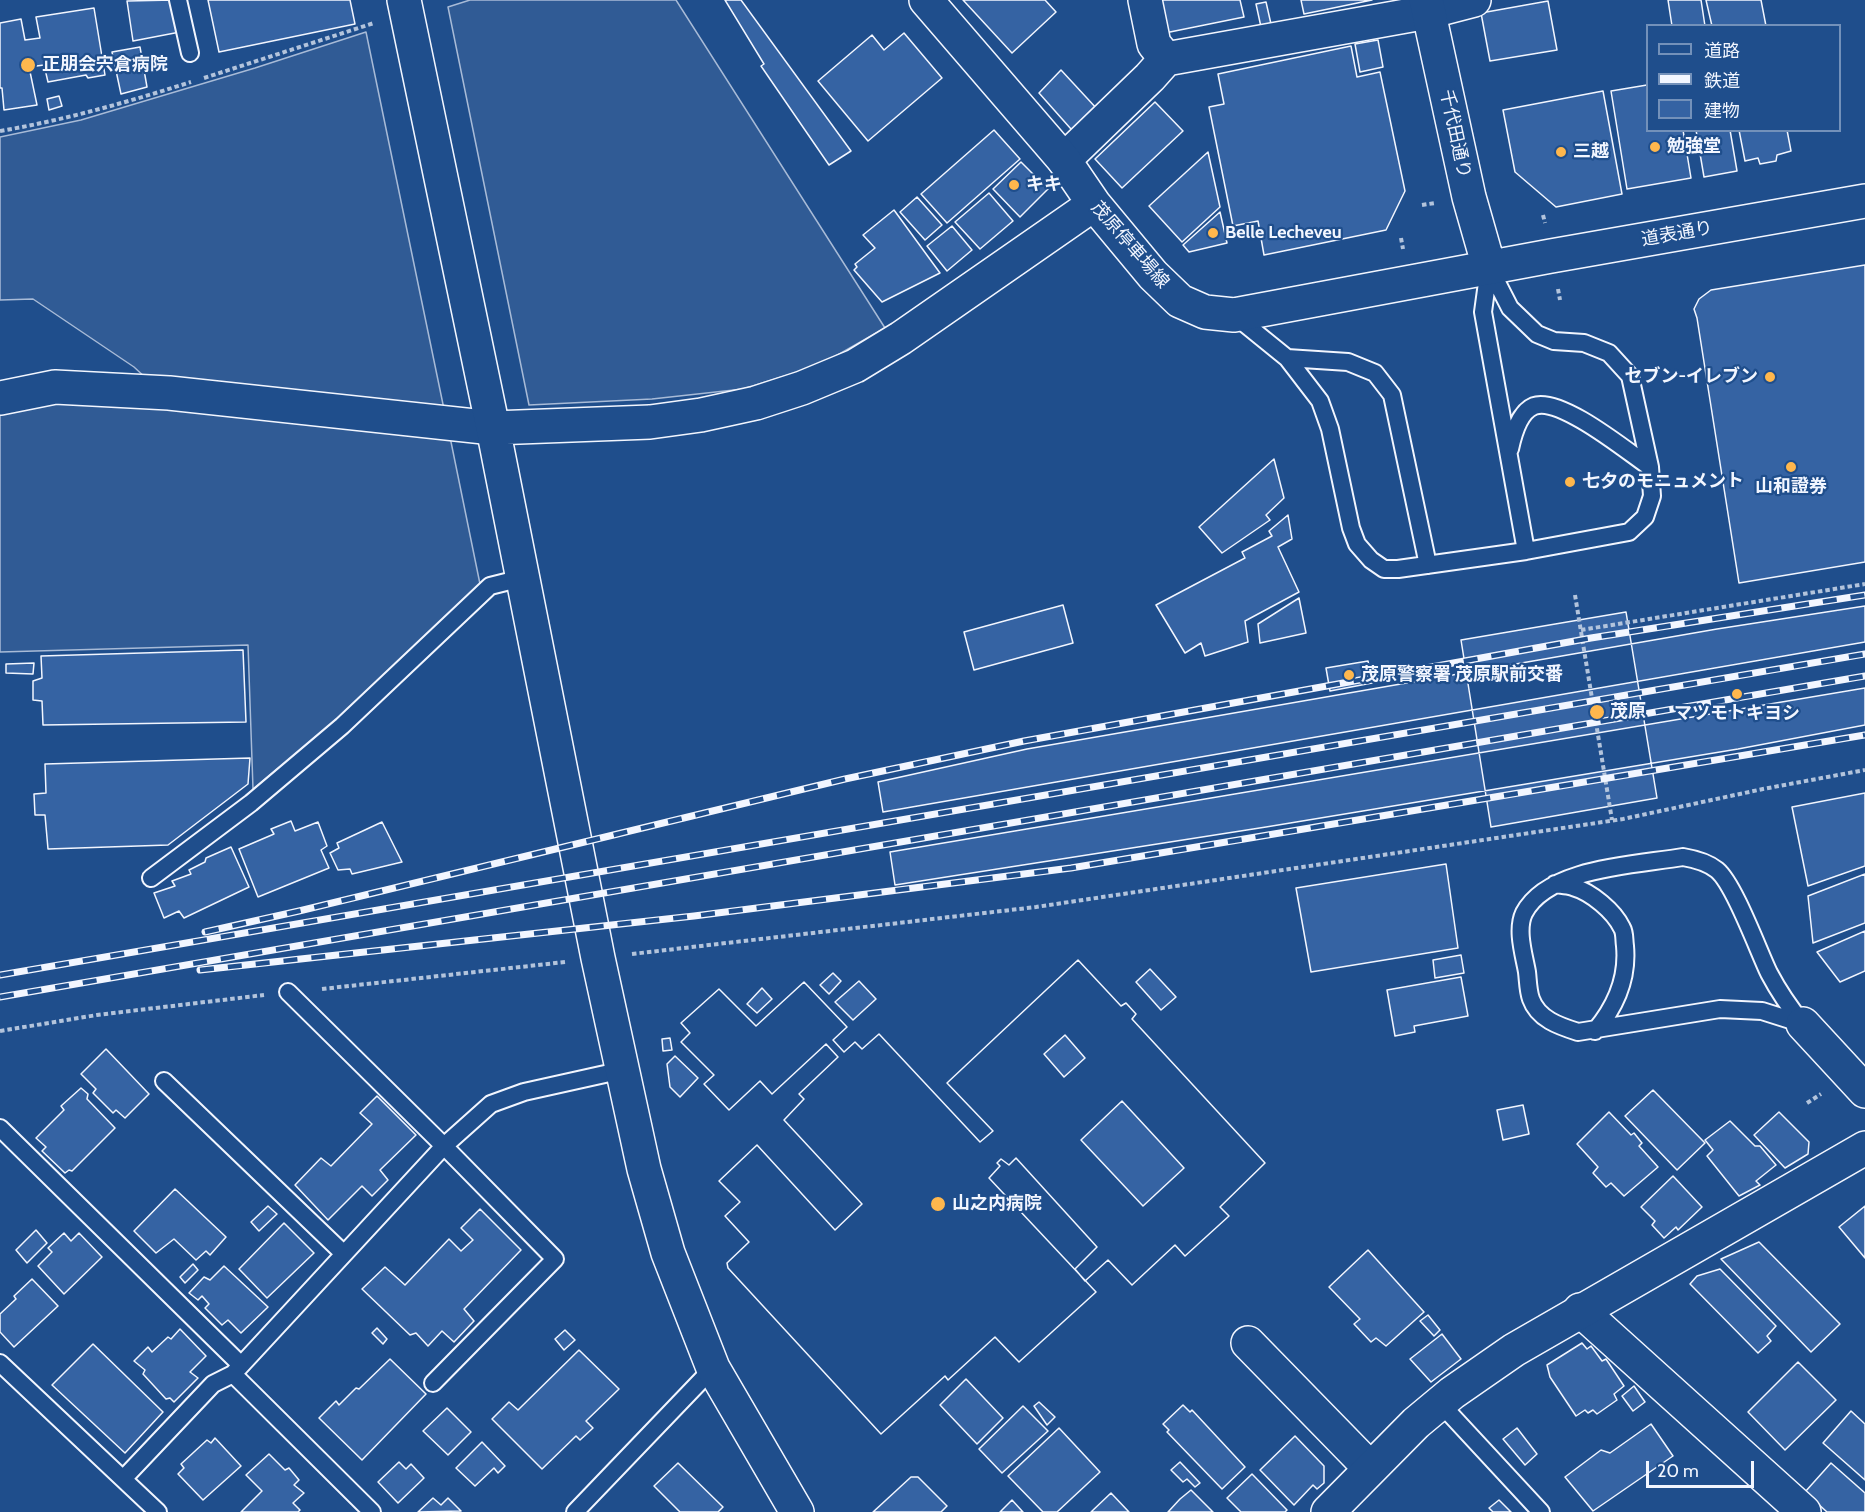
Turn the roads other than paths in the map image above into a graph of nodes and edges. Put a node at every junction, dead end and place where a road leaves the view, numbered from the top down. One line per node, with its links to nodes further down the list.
1 (178, 0): 7 (lane)
2 (404, 0): 16 (street)
3 (926, 0): 9 (street, 茂原停車場線)
4 (1145, 0): 8 (street)
5 (1474, 0): 6 (street)
6 (1427, 6): 8 (street); 12 (street, 千代田通り)
7 (190, 53)
8 (1166, 59): 9 (street)
9 (1064, 160): 11 (street, 茂原停車場線)
10 (1865, 201): 12 (street, 道表通り)
11 (1094, 204): 13 (street, 茂原停車場線); 16 (street)
12 (1489, 267): 13 (street, 茂原停車場線); 17 (lane); 18 (lane)
13 (1234, 315): 14 (lane)
14 (1287, 358): 20 (lane); 20 (lane)
15 (0, 398): 16 (street)
16 (493, 428): 21 (street)
17 (1509, 453): 18 (lane); 19 (lane)
18 (1650, 467): 19 (lane)
19 (1526, 551): 20 (lane)
20 (1428, 565)
21 (522, 578): 22 (lane); 27 (street)
22 (151, 878)
23 (1554, 884): 25 (lane); 26 (lane); 26 (lane)
24 (288, 992): 31 (lane)
25 (1803, 1024): 26 (lane); 29 (street)
26 (1595, 1030)
27 (623, 1070): 31 (lane); 37 (street)
28 (164, 1081): 33 (lane)
29 (1865, 1091)
30 (0, 1128): 38 (lane)
31 (444, 1146): 33 (lane); 39 (lane)
32 (1865, 1148): 34 (street)
33 (343, 1253): 38 (lane)
34 (1580, 1310): 40 (street); 49 (street)
35 (1248, 1343): 41 (street)
36 (0, 1363): 42 (lane)
37 (713, 1368): 45 (lane); 46 (street)
38 (237, 1369): 42 (lane); 44 (lane)
39 (433, 1383)
40 (1440, 1403): 41 (street); 48 (lane)
41 (1370, 1468): 47 (street)
42 (123, 1479): 43 (lane)
43 (158, 1512)
44 (372, 1512)
45 (575, 1512)
46 (796, 1512)
47 (1328, 1512)
48 (1541, 1512)
49 (1804, 1512)

